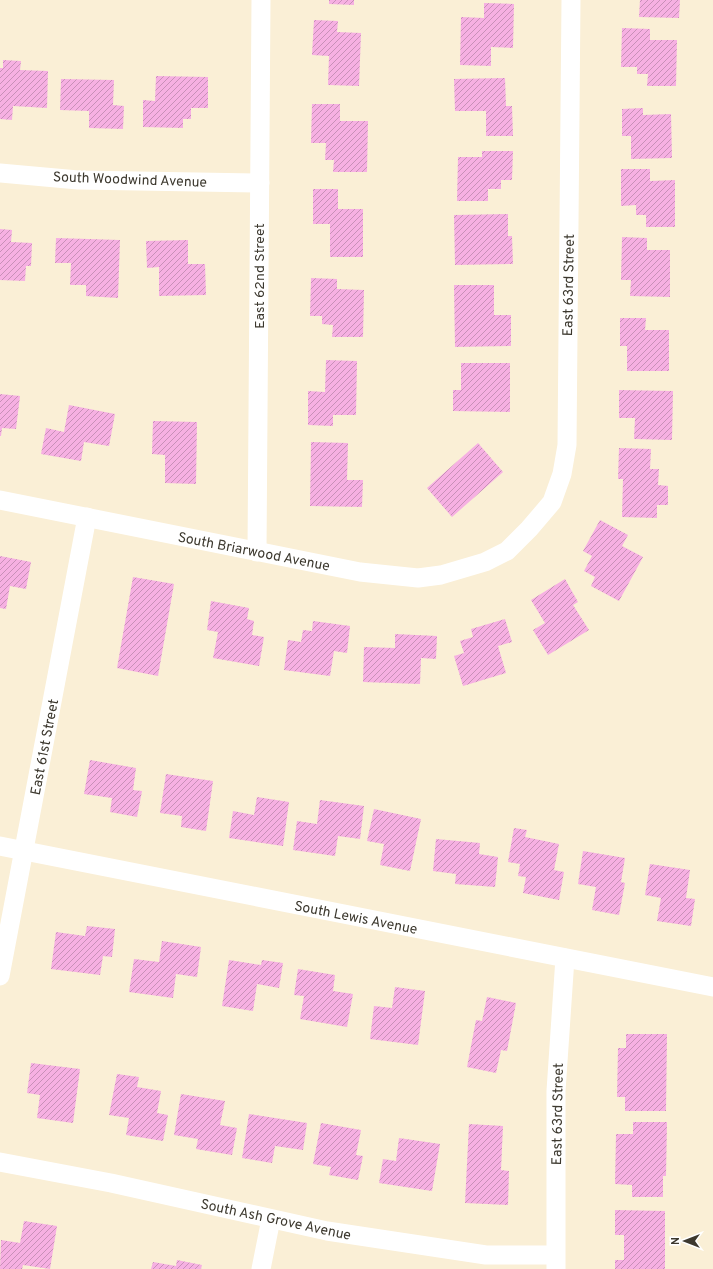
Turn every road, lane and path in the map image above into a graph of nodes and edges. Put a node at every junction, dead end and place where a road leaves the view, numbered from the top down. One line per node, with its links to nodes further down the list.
1 (260, 0): 4 (street, East 62nd Street)
2 (570, 0): 7 (street, East 63rd Street)
3 (0, 173): 4 (street, South Woodwind Avenue)
4 (260, 183): 8 (street, East 62nd Street)
5 (0, 500): 6 (street, South Briarwood Avenue)
6 (87, 517): 8 (street, South Briarwood Avenue); 10 (street, East 61st Street)
7 (507, 551): 8 (street, South Briarwood Avenue)
8 (257, 552)
9 (0, 846): 10 (street, South Lewis Avenue)
10 (24, 851): 11 (street, South Lewis Avenue); 12 (street, East 61st Street)
11 (565, 958): 13 (street, South Lewis Avenue); 16 (street, East 63rd Street)
12 (0, 976)
13 (713, 987)
14 (0, 1162): 15 (street, South Ash Grove Avenue)
15 (271, 1219): 16 (street, South Ash Grove Avenue); 17 (street)
16 (556, 1262)
17 (261, 1269)

